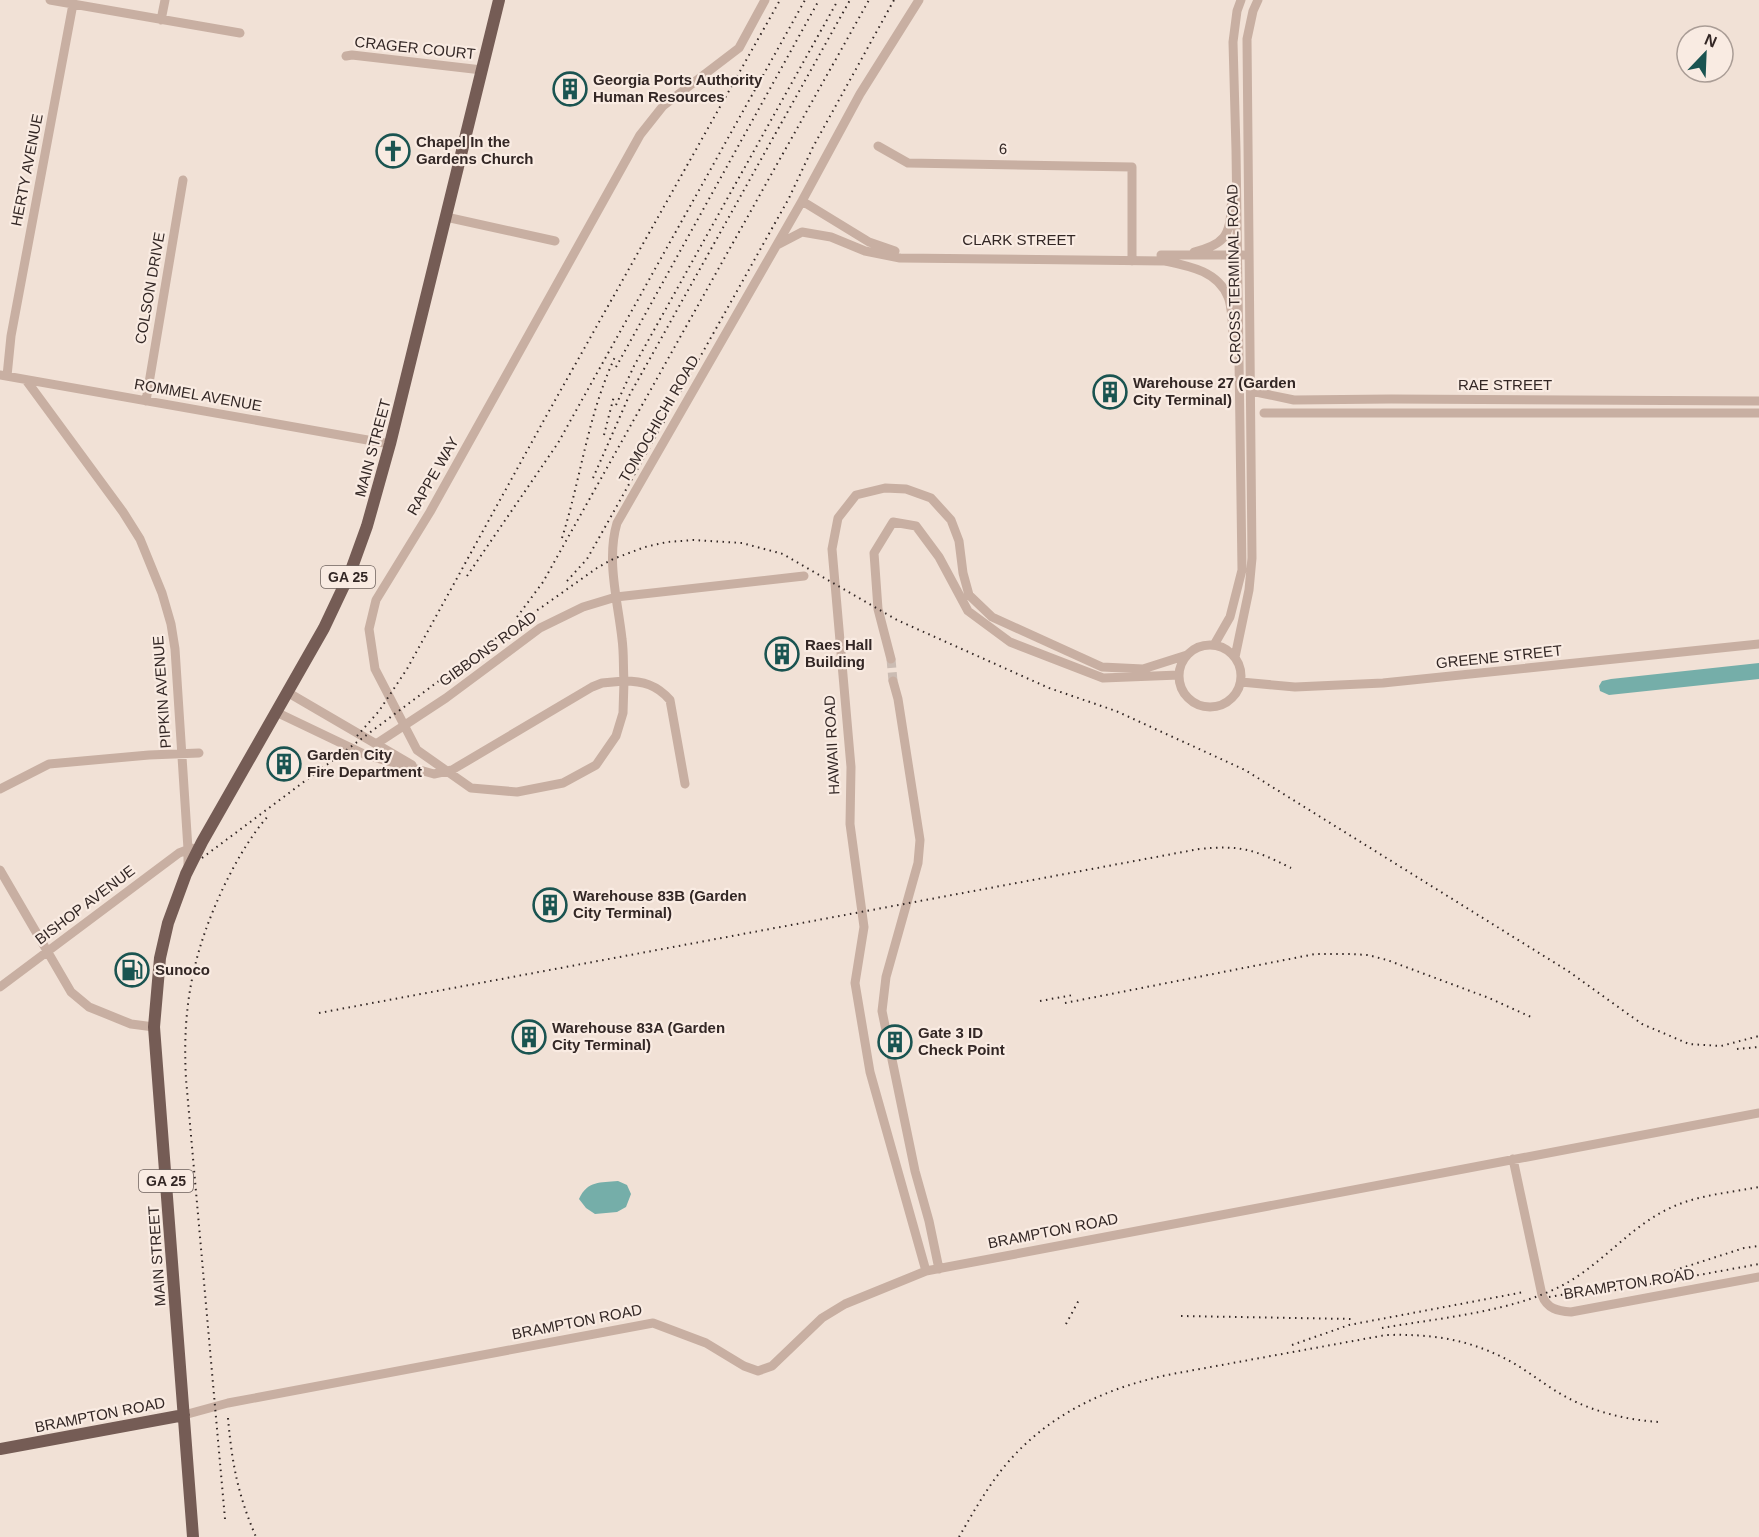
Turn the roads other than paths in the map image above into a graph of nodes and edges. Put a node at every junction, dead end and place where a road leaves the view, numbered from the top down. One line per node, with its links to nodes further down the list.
1 (50, 0): 8 (street)
2 (165, 0): 9 (street)
3 (499, 0): 12 (main road, MAIN STREET / GA 25)
4 (765, 0): 41 (street, RAPPE WAY)
5 (919, 0): 16 (street, TOMOCHICHI ROAD)
6 (1241, 0): 14 (street, CROSS TERMINAL ROAD)
7 (1258, 0): 21 (street, CROSS TERMINAL ROAD)
8 (73, 4): 9 (street); 24 (street, HERTY AVENUE)
9 (161, 20): 10 (street)
10 (240, 33)
11 (346, 56): 12 (street, CRAGER COURT)
12 (482, 70): 17 (main road, MAIN STREET / GA 25)
13 (878, 146): 23 (street, 6)
14 (1236, 163): 20 (street, CROSS TERMINAL ROAD); 22 (street)
15 (183, 180): 28 (street, COLSON DRIVE)
16 (802, 201): 19 (street, TOMOCHICHI ROAD); 23 (street, CLARK STREET)
17 (446, 217): 18 (street); 32 (main road, MAIN STREET / GA 25)
18 (555, 241)
19 (777, 245): 23 (street, CLARK STREET); 34 (street, TOMOCHICHI ROAD)
20 (1238, 255): 21 (street, CLARK STREET); 22 (street, CLARK STREET); 26 (street, CROSS TERMINAL ROAD)
21 (1248, 255): 27 (street, CROSS TERMINAL ROAD)
22 (1176, 256): 23 (street, CLARK STREET)
23 (1132, 258): 26 (street, CLARK STREET)
24 (3, 376): 25 (street, ROMMEL AVENUE)
25 (26, 380): 28 (street, ROMMEL AVENUE); 47 (street, PIPKIN AVENUE)
26 (1239, 388): 36 (street, CROSS TERMINAL ROAD)
27 (1251, 391): 29 (street, RAE STREET); 38 (street, CROSS TERMINAL ROAD)
28 (146, 401): 32 (street, ROMMEL AVENUE)
29 (1759, 401)
30 (1264, 413): 31 (street, RAE STREET)
31 (1759, 413)
32 (390, 444): 44 (main road, MAIN STREET / GA 25)
33 (804, 576): 34 (street, GIBBONS ROAD)
34 (616, 597): 41 (street, TOMOCHICHI ROAD); 46 (street, GIBBONS ROAD)
35 (1759, 644): 43 (street, GREENE STREET)
36 (1214, 645): 37 (street); 38 (street)
37 (1187, 655): 40 (street); 62 (street, HAWAII ROAD)
38 (1236, 657): 43 (street)
39 (891, 659): 40 (street)
40 (1179, 675): 43 (street)
41 (624, 681): 49 (street); 50 (street)
42 (893, 681): 61 (street)
43 (1241, 682)
44 (287, 692): 45 (main road, MAIN STREET / GA 25); 46 (street)
45 (276, 712): 49 (street); 52 (main road, MAIN STREET / GA 25)
46 (376, 744): 49 (street)
47 (182, 753): 48 (street); 51 (street); 53 (street, PIPKIN AVENUE)
48 (199, 753)
49 (424, 773)
50 (685, 784)
51 (0, 789)
52 (202, 842): 53 (street); 55 (main road, MAIN STREET / GA 25)
53 (188, 849): 55 (street, MAIN STREET); 56 (street, BISHOP AVENUE)
54 (0, 870): 56 (street)
55 (188, 870): 58 (main road, MAIN STREET / GA 25)
56 (47, 952): 57 (street, BISHOP AVENUE); 58 (street)
57 (0, 987)
58 (154, 1027): 64 (main road, MAIN STREET / GA 25)
59 (1759, 1113): 60 (street, BRAMPTON ROAD)
60 (1513, 1159): 61 (street, BRAMPTON ROAD); 63 (street, BRAMPTON ROAD)
61 (939, 1269): 62 (street, BRAMPTON ROAD)
62 (926, 1271): 64 (street, BRAMPTON ROAD)
63 (1759, 1277)
64 (184, 1415): 65 (main road, BRAMPTON ROAD); 66 (main road, MAIN STREET / GA 25)
65 (0, 1449)
66 (193, 1537)

